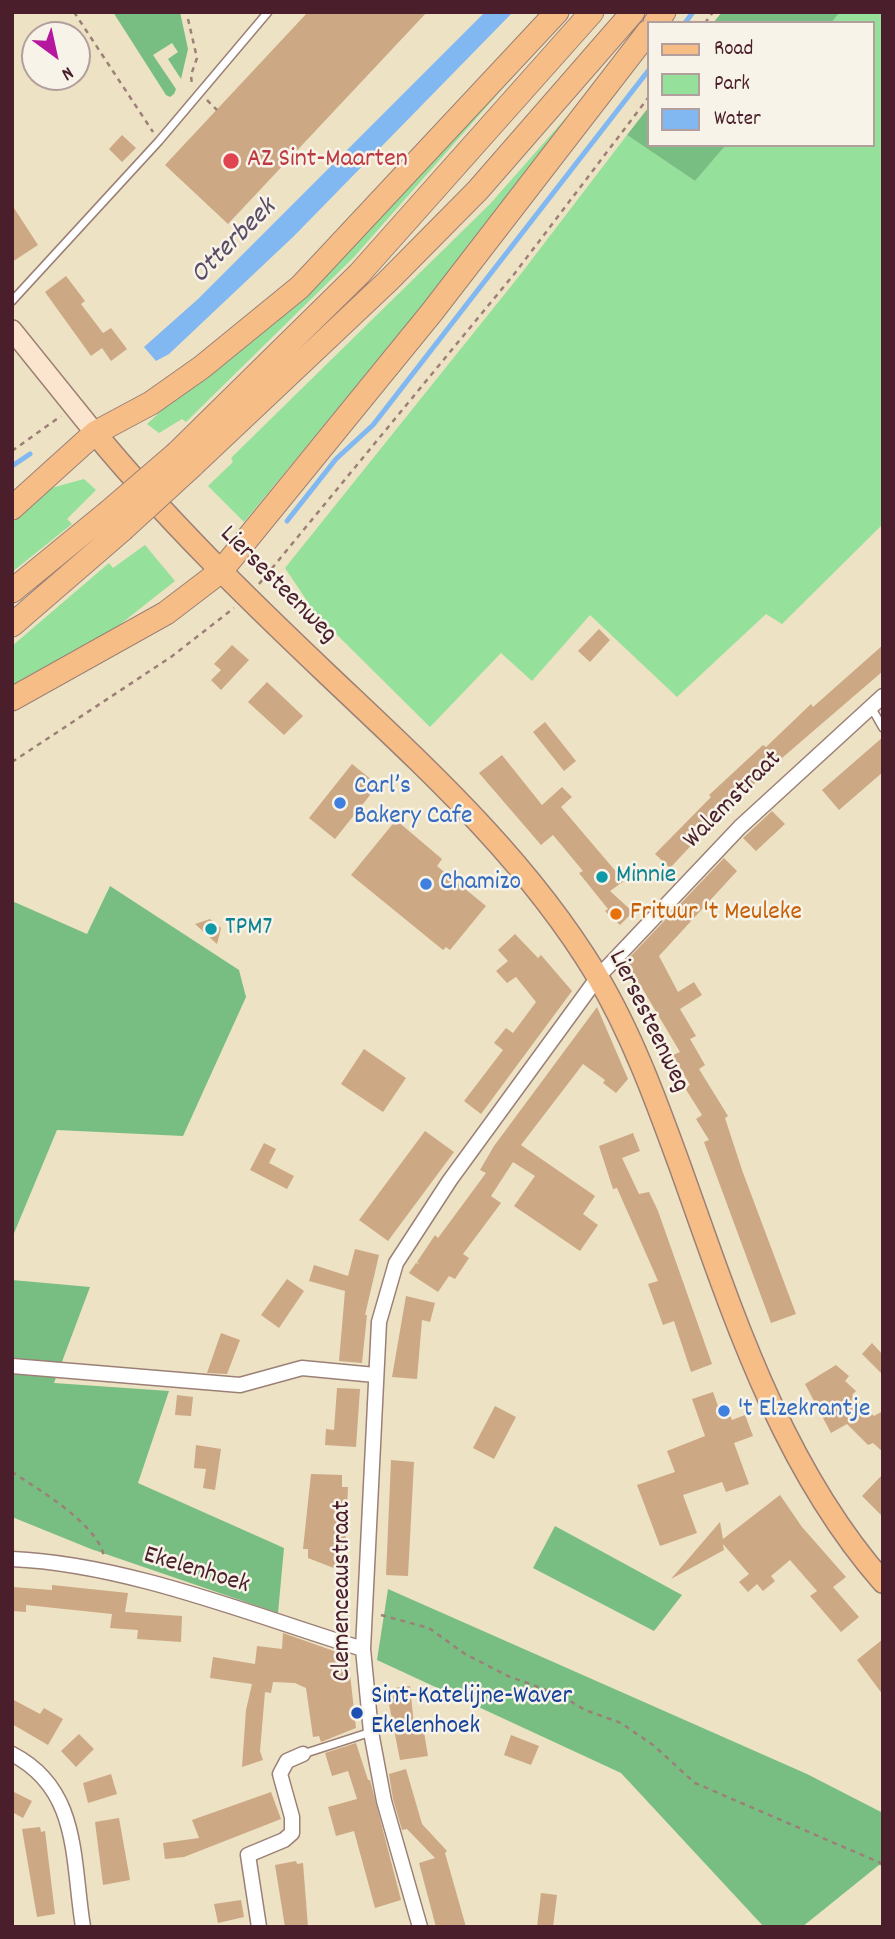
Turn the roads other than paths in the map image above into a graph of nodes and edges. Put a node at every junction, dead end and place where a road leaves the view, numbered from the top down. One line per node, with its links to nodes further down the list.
1 (268, 12): 6 (lane)
2 (557, 12): 8 (highway)
3 (592, 12): 9 (highway)
4 (633, 12): 9 (highway)
5 (646, 35): 12 (highway)
6 (12, 301)
7 (12, 330): 8 (main road)
8 (95, 433): 10 (highway); 12 (main road, Liersesteenweg)
9 (185, 459): 11 (highway, bridge)
10 (12, 508)
11 (114, 522): 13 (highway); 14 (highway)
12 (221, 570): 16 (highway); 19 (main road, Liersesteenweg)
13 (12, 591)
14 (12, 625)
15 (883, 696): 17 (street, Walemstraat)
16 (12, 699)
17 (870, 707): 18 (lane); 19 (street, Walemstraat)
18 (883, 728)
19 (598, 977): 21 (street, Clemenceaustraat); 23 (main road, Liersesteenweg)
20 (12, 1366): 21 (street)
21 (375, 1375): 24 (street, Clemenceaustraat)
22 (12, 1559): 24 (street, Ekelenhoek)
23 (883, 1582)
24 (363, 1649): 25 (street, Clemenceaustraat)
25 (371, 1731): 27 (lane); 30 (street, Clemenceaustraat)
26 (12, 1754): 28 (street)
27 (303, 1754): 29 (street)
28 (83, 1927)
29 (260, 1927)
30 (419, 1927)

